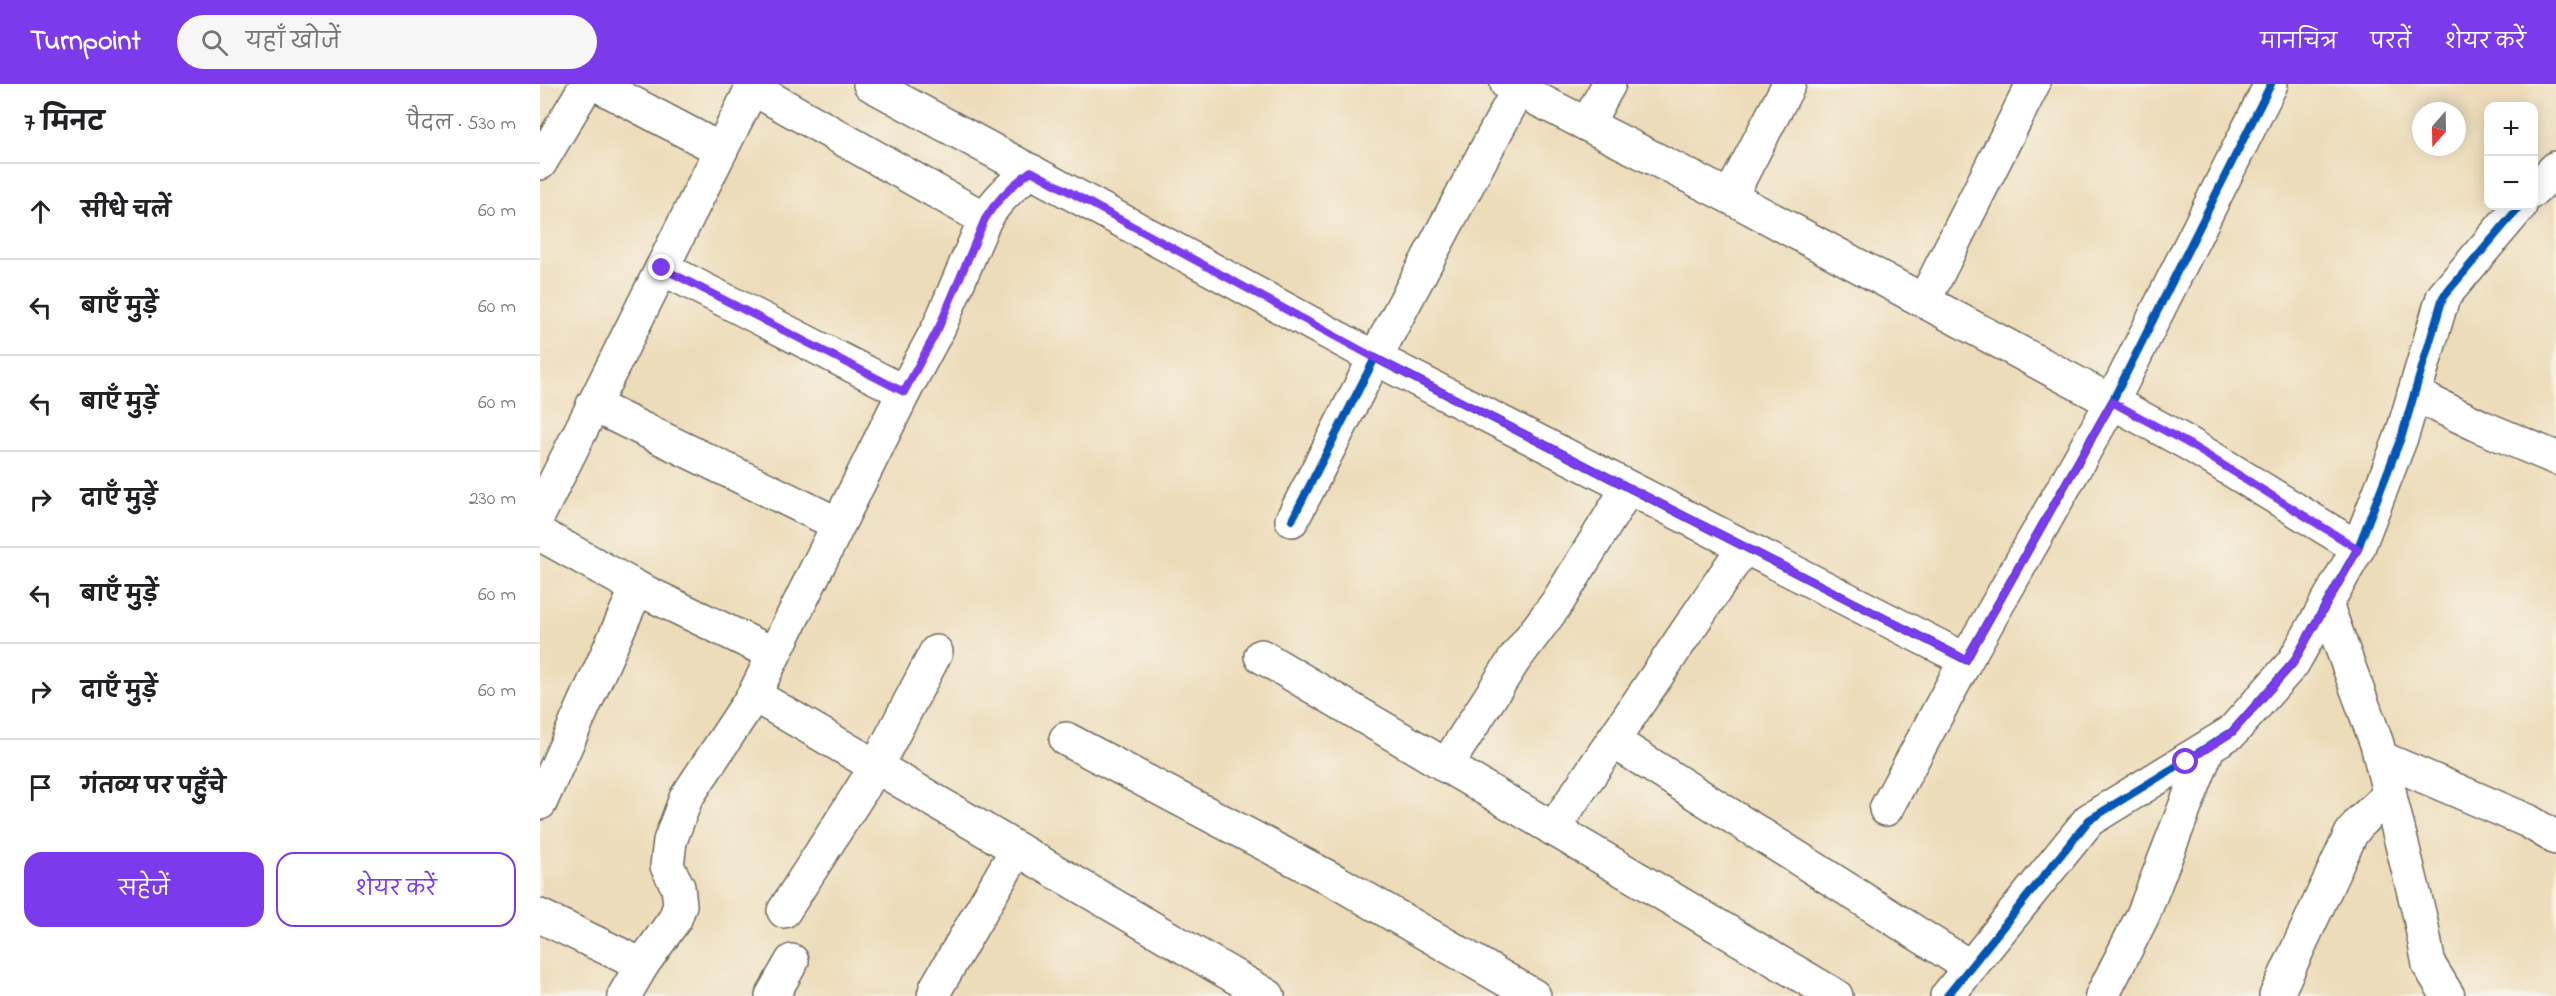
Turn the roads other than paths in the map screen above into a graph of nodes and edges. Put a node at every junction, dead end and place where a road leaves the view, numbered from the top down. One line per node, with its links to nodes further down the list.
1 (587, 84): 12 (street)
2 (596, 84): 11 (street)
3 (870, 84): 14 (street)
4 (1609, 84): 10 (street)
5 (1789, 84): 16 (street)
6 (2033, 84): 20 (street)
7 (2271, 84): 24 (street)
8 (753, 86): 11 (street); 18 (street)
9 (1513, 87): 10 (street); 21 (street)
10 (1587, 124): 16 (street)
11 (721, 150): 19 (street)
12 (540, 163)
13 (2556, 168): 15 (street)
14 (1031, 171): 18 (street); 21 (street)
15 (2538, 186)
16 (1730, 196): 20 (street)
17 (2517, 210): 23 (street)
18 (985, 219): 22 (street)
19 (662, 268): 22 (street); 25 (street)
20 (1925, 299): 24 (street)
21 (1375, 358): 27 (street); 29 (street)
22 (904, 392): 30 (street)
23 (2414, 394): 26 (street); 33 (street)
24 (2112, 402): 33 (street); 39 (street)
25 (593, 405): 28 (street); 30 (street)
26 (2556, 458)
27 (1628, 488): 32 (street); 45 (street)
28 (540, 512)
29 (1292, 520)
30 (838, 524): 37 (street)
31 (540, 534): 34 (street)
32 (1744, 547): 39 (street); 42 (street)
33 (2358, 549): 35 (street)
34 (637, 588): 37 (street); 48 (street)
35 (2326, 604): 43 (street); 44 (street)
36 (936, 652): 46 (street)
37 (774, 654): 40 (street)
38 (1262, 656): 45 (street)
39 (1966, 660): 49 (street)
40 (754, 695): 46 (street); 56 (street)
41 (1066, 739): 62 (street)
42 (1613, 741): 50 (street); 57 (street)
43 (2208, 748): 57 (street); 65 (street)
44 (2381, 758): 47 (street); 51 (street)
45 (1446, 766): 50 (street)
46 (876, 767): 52 (street); 53 (street)
47 (2390, 794): 66 (street); 67 (street)
48 (540, 802)
49 (1886, 809)
50 (1554, 829): 63 (street)
51 (2556, 837)
52 (1017, 849): 60 (street); 61 (street)
53 (784, 911)
54 (540, 916): 56 (street)
55 (792, 961): 59 (street)
56 (642, 965): 58 (street)
57 (1970, 967): 64 (street)
58 (624, 996)
59 (772, 996)
60 (934, 996)
61 (1268, 996)
62 (1534, 996)
63 (1836, 996)
64 (1947, 996)
65 (2102, 996)
66 (2276, 996)
67 (2448, 996)

